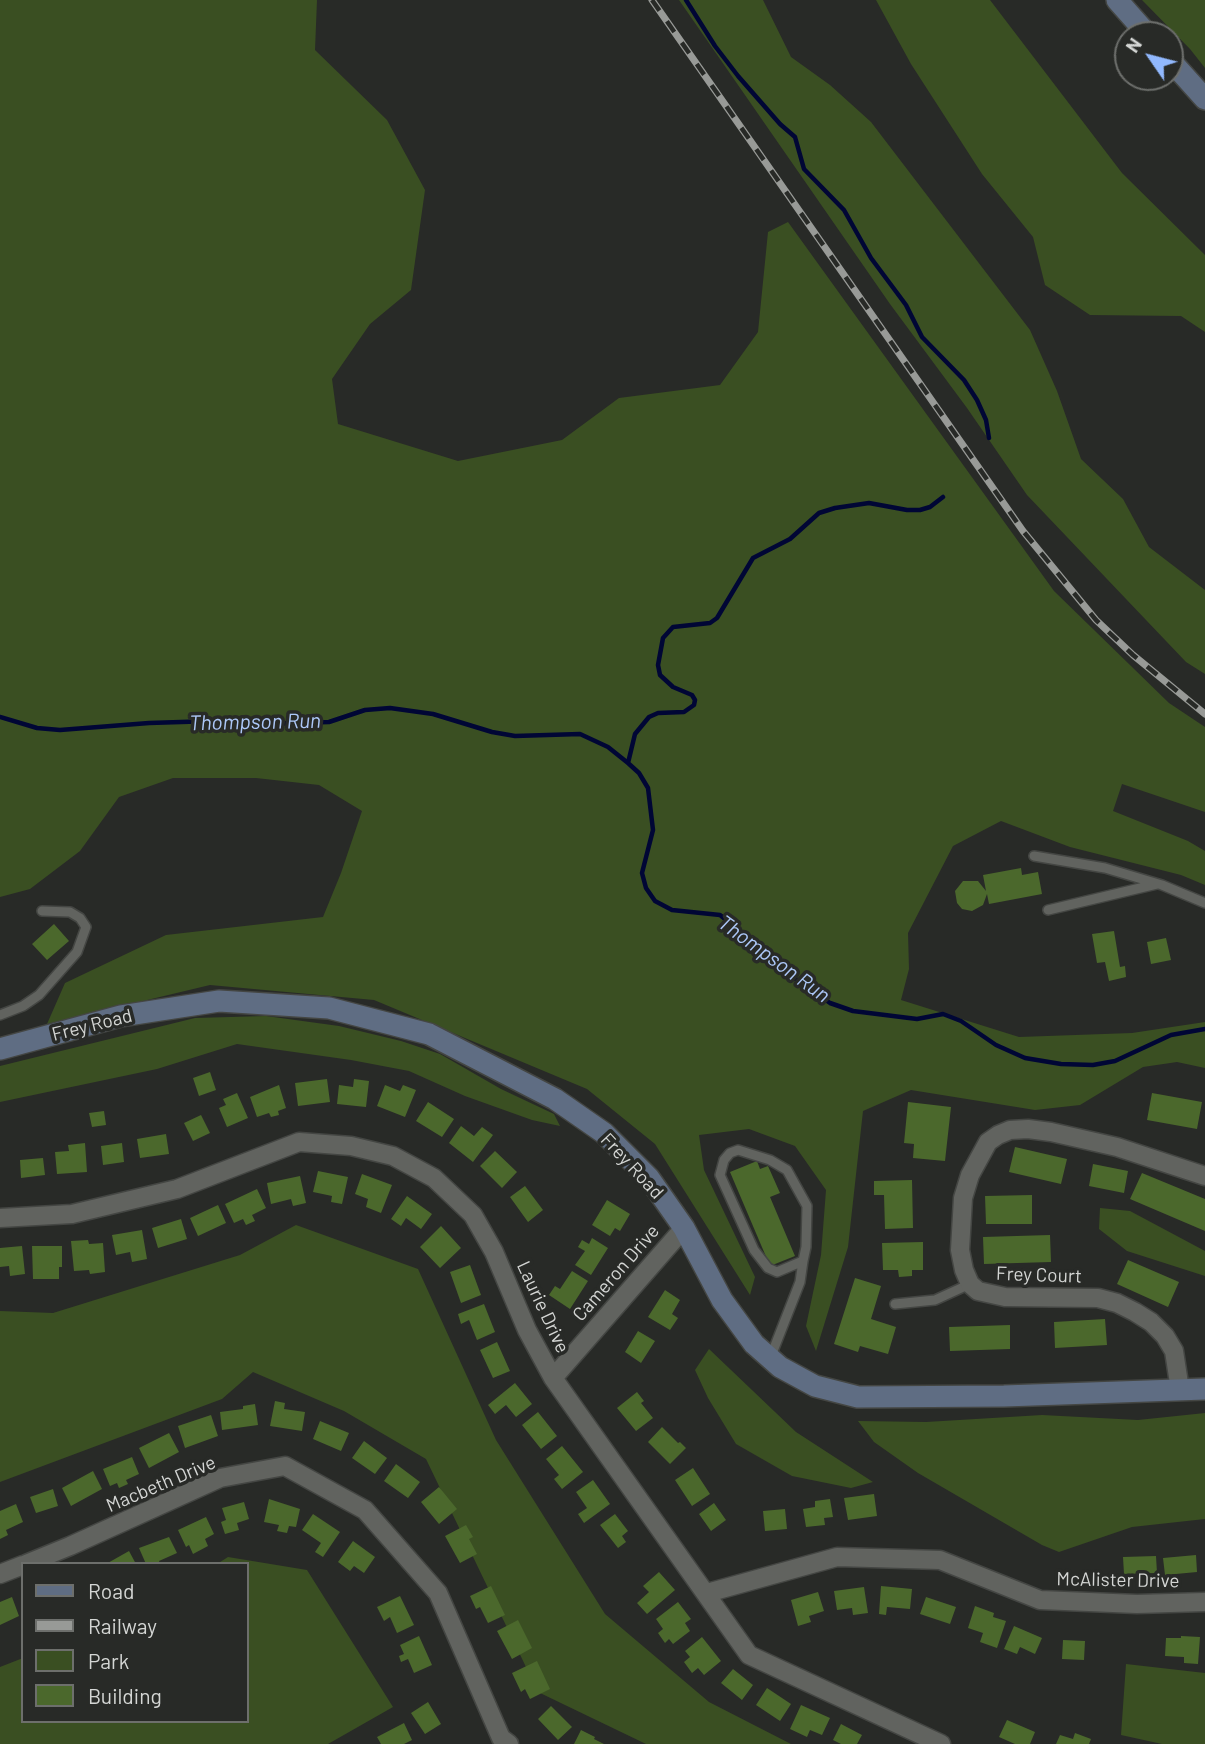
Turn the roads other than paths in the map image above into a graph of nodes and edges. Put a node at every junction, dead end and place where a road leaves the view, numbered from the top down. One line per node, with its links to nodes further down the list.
1 (1117, 0): 2 (street)
2 (1136, 21)
3 (1184, 76): 4 (street)
4 (1205, 99)
5 (1034, 856): 6 (lane)
6 (1158, 883): 7 (lane); 8 (lane)
7 (1205, 903)
8 (1048, 910)
9 (42, 911): 10 (lane)
10 (0, 1015)
11 (0, 1049): 14 (street, Frey Road)
12 (1205, 1176): 16 (street, Frey Court)
13 (0, 1218): 19 (street, Laurie Drive)
14 (684, 1228): 18 (street, Frey Road); 19 (street, Cameron Drive)
15 (803, 1261): 15 (lane); 18 (lane)
16 (970, 1284): 17 (lane); 21 (street, Frey Court)
17 (895, 1304)
18 (770, 1358): 21 (street, Frey Road)
19 (553, 1378): 25 (street, Laurie Drive)
20 (1205, 1389): 21 (street, Frey Road)
21 (1180, 1390)
22 (29, 1562): 27 (street, Macbeth Drive)
23 (21, 1565): 24 (street, Macbeth Drive)
24 (0, 1574)
25 (707, 1593): 26 (street, McAlister Drive); 28 (street, Laurie Drive)
26 (1205, 1602)
27 (499, 1742)
28 (941, 1744)

